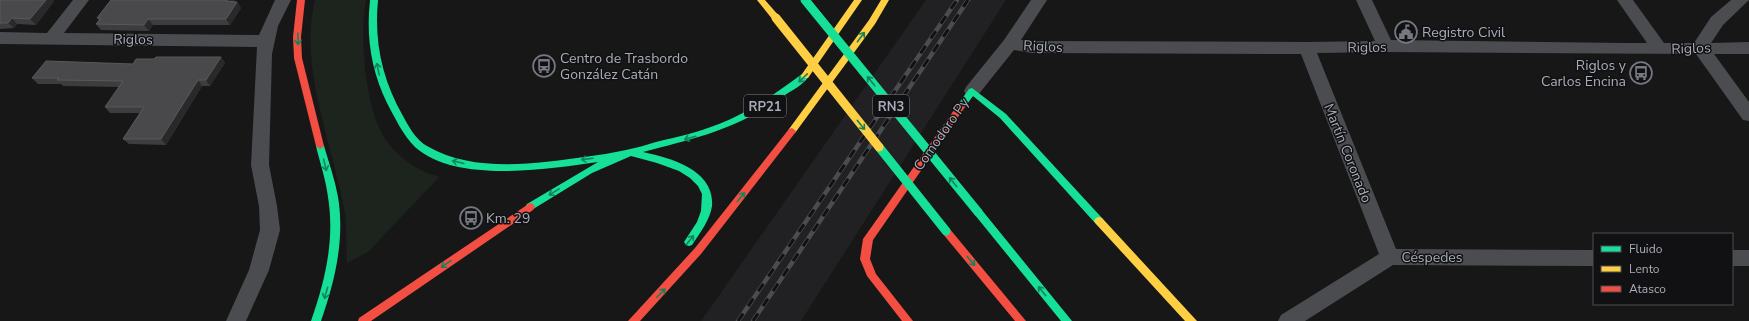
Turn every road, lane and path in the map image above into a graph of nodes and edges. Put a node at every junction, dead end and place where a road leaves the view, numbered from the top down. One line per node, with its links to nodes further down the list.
1 (81, 0): 14 (street)
2 (282, 0): 15 (street)
3 (301, 0): 31 (main road, one-way to 31)
4 (374, 0): 24 (main road, one-way to 4)
5 (761, 0): 35 (main road, RN3, one-way to 35, bridge)
6 (805, 0): 36 (main road, RN3, one-way to 6, bridge)
7 (858, 0): 24 (main road, RP21, one-way to 24)
8 (885, 0): 33 (main road, RP21, one-way to 8)
9 (1039, 0): 16 (street, Comodoro Py)
10 (1364, 0): 17 (street)
11 (1625, 0): 21 (street)
12 (1740, 0): 19 (street)
13 (0, 38): 14 (street, Riglos)
14 (52, 38): 15 (street, Riglos)
15 (265, 40): 30 (street)
16 (1010, 44): 18 (street, Riglos); 22 (street, Comodoro Py)
17 (1386, 46): 18 (street, Riglos); 21 (street, Riglos)
18 (1307, 48): 26 (street, Martín Coronado)
19 (1700, 48): 20 (street, Riglos); 21 (street, Riglos); 23 (street)
20 (1749, 48)
21 (1660, 49)
22 (972, 91): 34 (main road, Comodoro Py); 37 (main road)
23 (1749, 115)
24 (628, 154): 25 (main road, one-way to 24); 32 (main road, RP21, one-way to 32)
25 (683, 249)
26 (1390, 257): 27 (street, Céspedes); 38 (street, Céspedes)
27 (1593, 258)
28 (1733, 258): 29 (street)
29 (1749, 258)
30 (236, 321)
31 (316, 321)
32 (363, 321)
33 (633, 321)
34 (908, 321)
35 (1021, 321)
36 (1067, 321)
37 (1192, 321)
38 (1288, 321)

